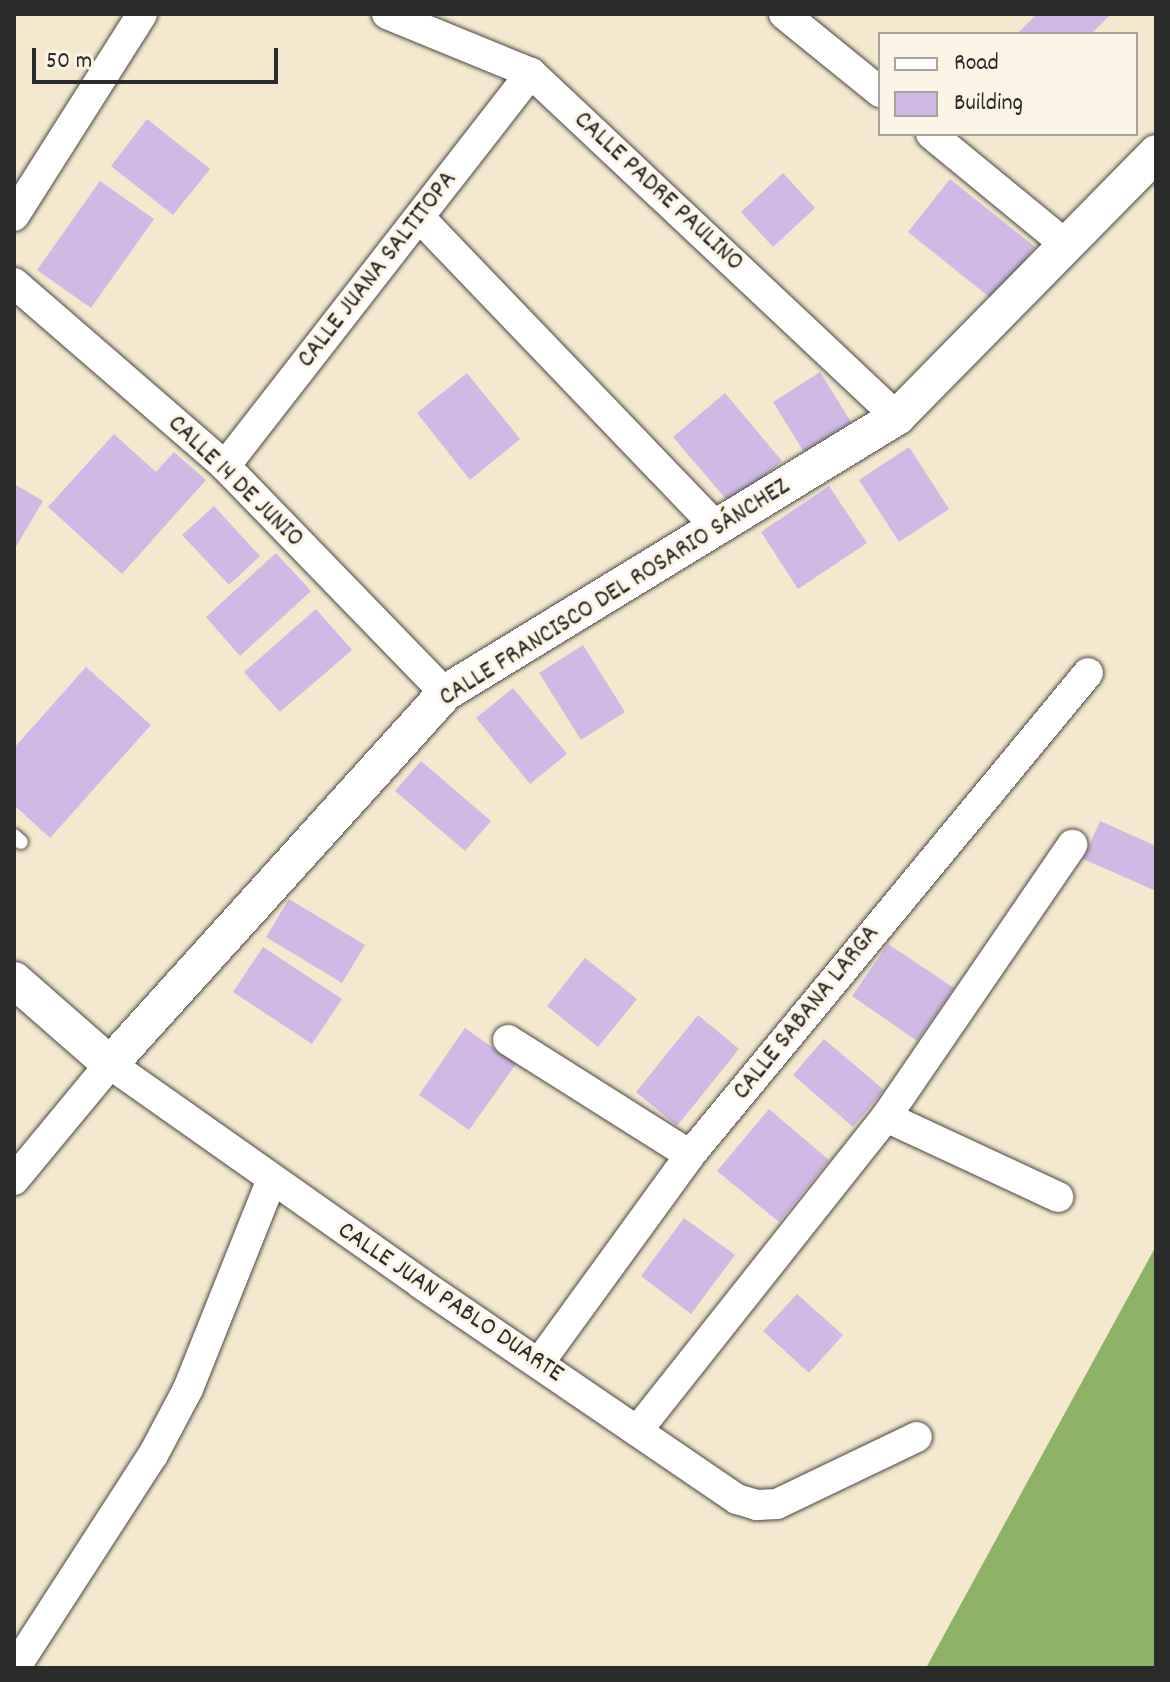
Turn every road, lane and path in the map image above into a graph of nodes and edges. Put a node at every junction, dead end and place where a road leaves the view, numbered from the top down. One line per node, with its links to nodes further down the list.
1 (142, 14): 8 (street)
2 (387, 14): 4 (street, CALLE PADRE PAULINO)
3 (784, 14): 5 (street)
4 (531, 73): 9 (street, CALLE JUANA SALTITOPA); 12 (street, CALLE PADRE PAULINO)
5 (878, 90)
6 (933, 136): 10 (street)
7 (1156, 153): 10 (street, CALLE FRANCISCO DEL ROSARIO SÁNCHEZ)
8 (14, 216)
9 (420, 218): 13 (street, CALLE JUANA SALTITOPA); 14 (street)
10 (1066, 245): 12 (street, CALLE FRANCISCO DEL ROSARIO SÁNCHEZ)
11 (14, 283): 13 (street, CALLE 14 DE JUNIO)
12 (897, 417): 14 (street, CALLE FRANCISCO DEL ROSARIO SÁNCHEZ)
13 (225, 466): 16 (street, CALLE 14 DE JUNIO)
14 (716, 527): 16 (street, CALLE FRANCISCO DEL ROSARIO SÁNCHEZ)
15 (1088, 673): 22 (street, CALLE SABANA LARGA)
16 (445, 693): 20 (street, CALLE FRANCISCO DEL ROSARIO SÁNCHEZ)
17 (1072, 845): 21 (street)
18 (14, 980): 20 (street, CALLE JUAN PABLO DUARTE)
19 (508, 1040): 22 (street)
20 (110, 1064): 23 (street, CALLE JUAN PABLO DUARTE); 24 (street, CALLE FRANCISCO DEL ROSARIO SÁNCHEZ)
21 (886, 1117): 25 (street); 27 (street)
22 (690, 1155): 26 (street, CALLE SABANA LARGA)
23 (272, 1179): 26 (street, CALLE JUAN PABLO DUARTE); 29 (street)
24 (14, 1180)
25 (1058, 1197)
26 (539, 1363): 27 (street, CALLE JUAN PABLO DUARTE)
27 (637, 1431): 28 (street, CALLE JUAN PABLO DUARTE)
28 (917, 1437)
29 (15, 1668)

